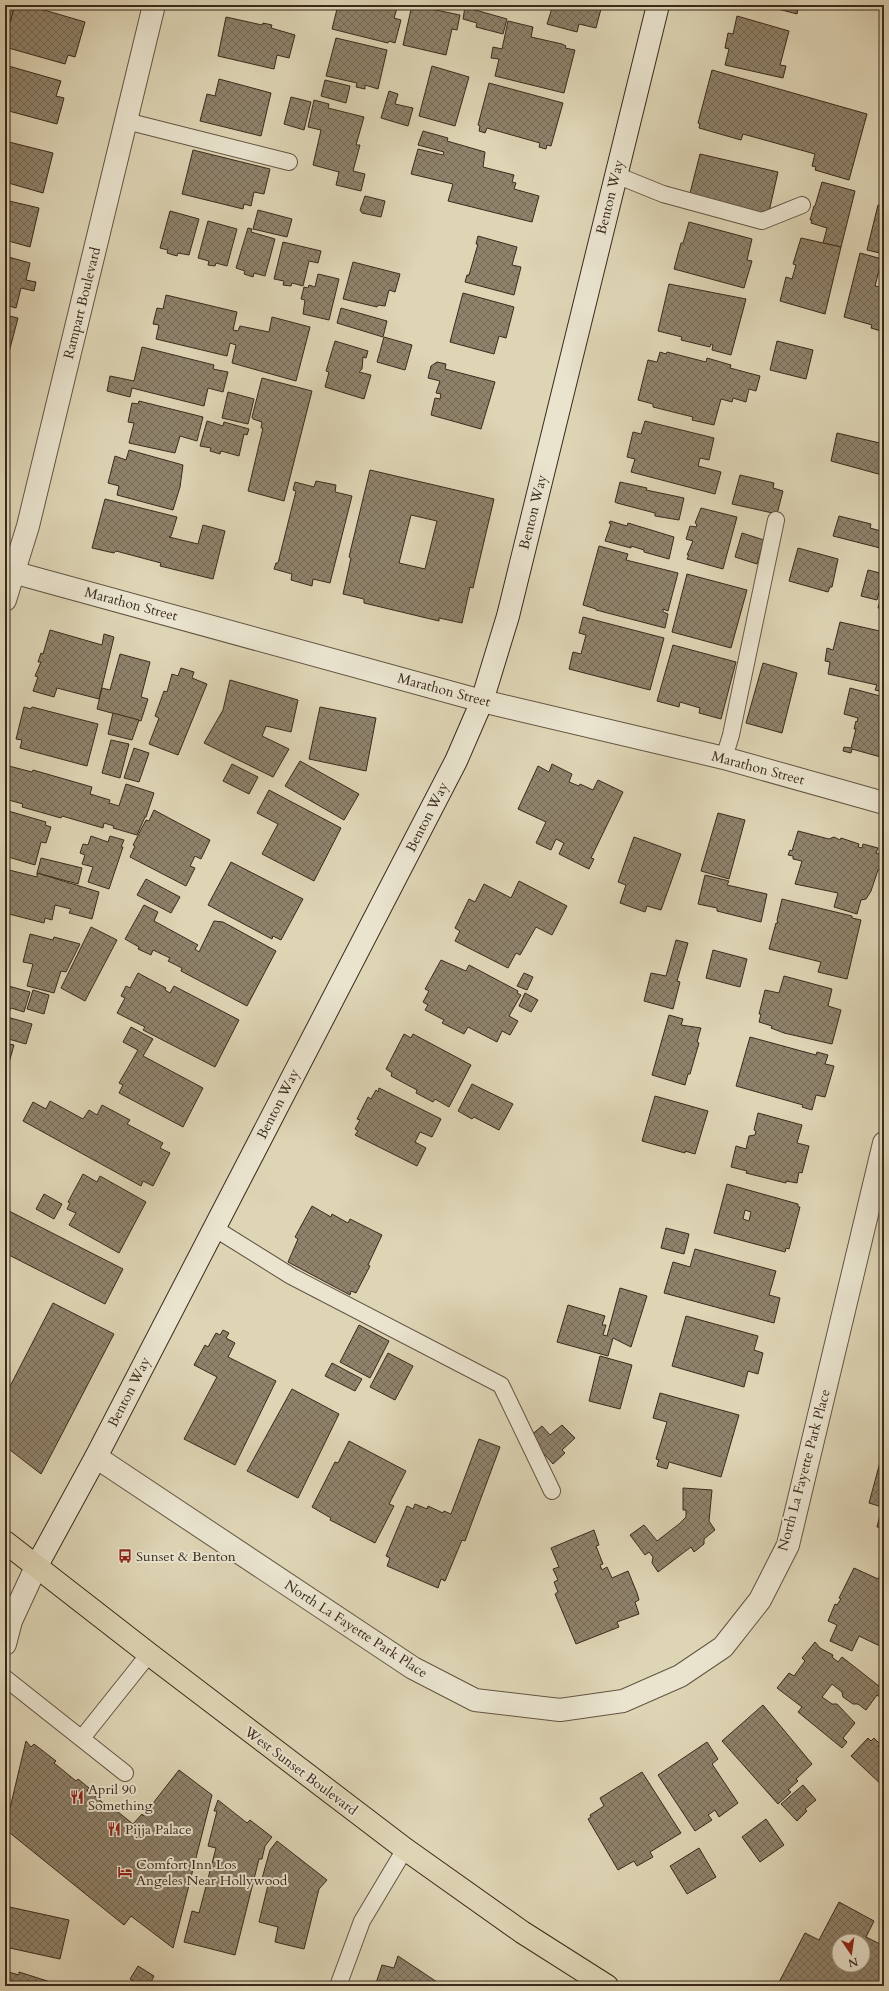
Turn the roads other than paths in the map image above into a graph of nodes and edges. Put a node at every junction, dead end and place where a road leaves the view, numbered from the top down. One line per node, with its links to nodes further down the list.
1 (154, 5): 3 (street, Rampart Boulevard)
2 (658, 5): 5 (street, Benton Way)
3 (126, 121): 4 (lane); 8 (street, Rampart Boulevard)
4 (289, 162)
5 (616, 175): 6 (lane); 10 (street, Benton Way)
6 (802, 205)
7 (776, 520): 11 (lane)
8 (9, 571): 9 (street, Rampart Boulevard); 10 (street, Marathon Street)
9 (5, 600)
10 (482, 701): 11 (street, Marathon Street); 14 (street, Benton Way)
11 (724, 758): 12 (street, Marathon Street)
12 (884, 804)
13 (884, 1143): 15 (street, North La Fayette Park Place)
14 (214, 1228): 15 (street, Benton Way); 16 (lane)
15 (96, 1457): 18 (street, Benton Way)
16 (552, 1491)
17 (5, 1542): 18 (main road, West Sunset Boulevard)
18 (36, 1567): 19 (street, Benton Way); 20 (main road, West Sunset Boulevard)
19 (5, 1644)
20 (149, 1654): 22 (lane); 24 (main road, West Sunset Boulevard)
21 (5, 1678): 22 (lane)
22 (82, 1738): 23 (lane)
23 (125, 1772)
24 (404, 1849): 25 (lane); 26 (main road, West Sunset Boulevard)
25 (338, 1986)
26 (607, 1986)

